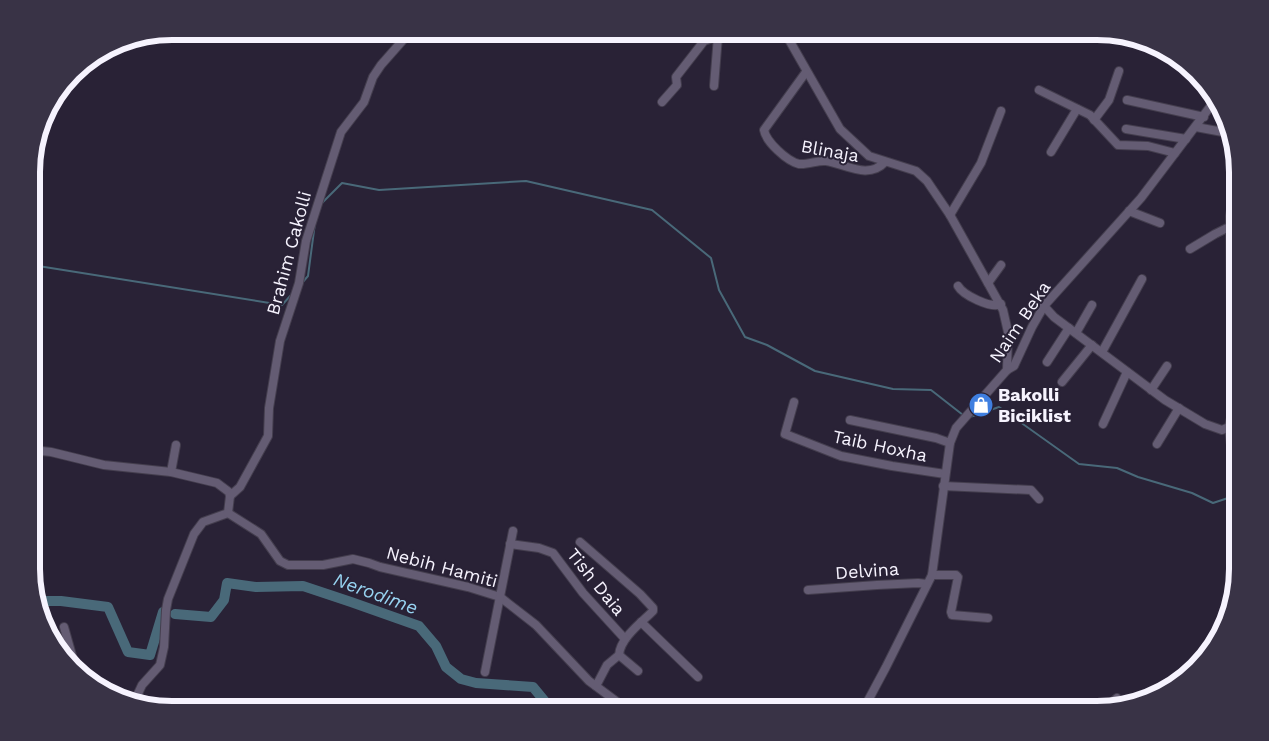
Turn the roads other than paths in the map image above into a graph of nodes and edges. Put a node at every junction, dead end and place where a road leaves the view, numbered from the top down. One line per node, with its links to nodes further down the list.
1 (403, 40): 56 (street, Brahim Cakolli)
2 (706, 40): 10 (street)
3 (719, 40): 7 (street)
4 (789, 40): 6 (street)
5 (1119, 71): 15 (street)
6 (806, 72): 22 (street); 22 (street, Blinaja)
7 (714, 86)
8 (1039, 90): 12 (street)
9 (1127, 100): 14 (street)
10 (662, 102)
11 (1211, 106): 14 (street, Naim Beka)
12 (1077, 108): 15 (street); 20 (street)
13 (1001, 111): 24 (street)
14 (1204, 117): 16 (street, Naim Beka)
15 (1094, 120): 21 (street)
16 (1196, 127): 18 (street); 19 (street, Naim Beka)
17 (1126, 129): 19 (street)
18 (1222, 131)
19 (1186, 139): 21 (street, Naim Beka)
20 (1051, 152)
21 (1174, 153): 23 (street, Naim Beka)
22 (885, 162): 24 (street)
23 (1129, 211): 25 (street); 34 (street, Naim Beka)
24 (950, 215): 30 (street)
25 (1160, 223)
26 (1229, 230): 27 (street)
27 (1190, 250)
28 (1001, 265): 30 (street)
29 (1142, 279): 37 (street)
30 (988, 283): 32 (street)
31 (958, 286): 32 (street)
32 (1001, 304): 40 (street)
33 (1092, 304): 35 (street)
34 (1044, 306): 35 (street); 40 (street, Naim Beka)
35 (1072, 330): 36 (street); 38 (street)
36 (1092, 345): 37 (street); 42 (street)
37 (1102, 352): 41 (street)
38 (1047, 362)
39 (1167, 366): 43 (street)
40 (1007, 370): 49 (street, Naim Beka)
41 (1127, 372): 43 (street); 47 (street)
42 (1062, 382)
43 (1151, 390): 45 (street)
44 (794, 402): 54 (street, Taib Hoxha)
45 (1179, 408): 48 (street); 50 (street)
46 (850, 420): 49 (street)
47 (1103, 424)
48 (1229, 427)
49 (950, 443): 54 (street, Naim Beka)
50 (1157, 444)
51 (176, 445): 53 (street)
52 (40, 451): 53 (street)
53 (171, 472): 56 (street)
54 (945, 474): 55 (street, Naim Beka)
55 (943, 486): 57 (street); 62 (street, Naim Beka)
56 (230, 496): 58 (street)
57 (1039, 500)
58 (228, 513): 65 (street, Nebih Hamiti); 76 (street)
59 (513, 531): 61 (street)
60 (580, 542): 67 (street)
61 (510, 544): 65 (street); 69 (street, Tish Daia)
62 (932, 575): 63 (street, Naim Beka); 66 (street)
63 (927, 584): 64 (street, Delvina); 78 (street, Naim Beka)
64 (808, 590)
65 (500, 597): 73 (street); 75 (street, Nebih Hamiti)
66 (988, 618)
67 (641, 622): 69 (street); 74 (street)
68 (64, 627): 70 (street)
69 (625, 639): 71 (street)
70 (72, 654)
71 (619, 655): 72 (street); 75 (street)
72 (638, 671)
73 (485, 672)
74 (698, 677)
75 (596, 686): 77 (street, Nebih Hamiti)
76 (137, 696)
77 (616, 701)
78 (868, 701)

